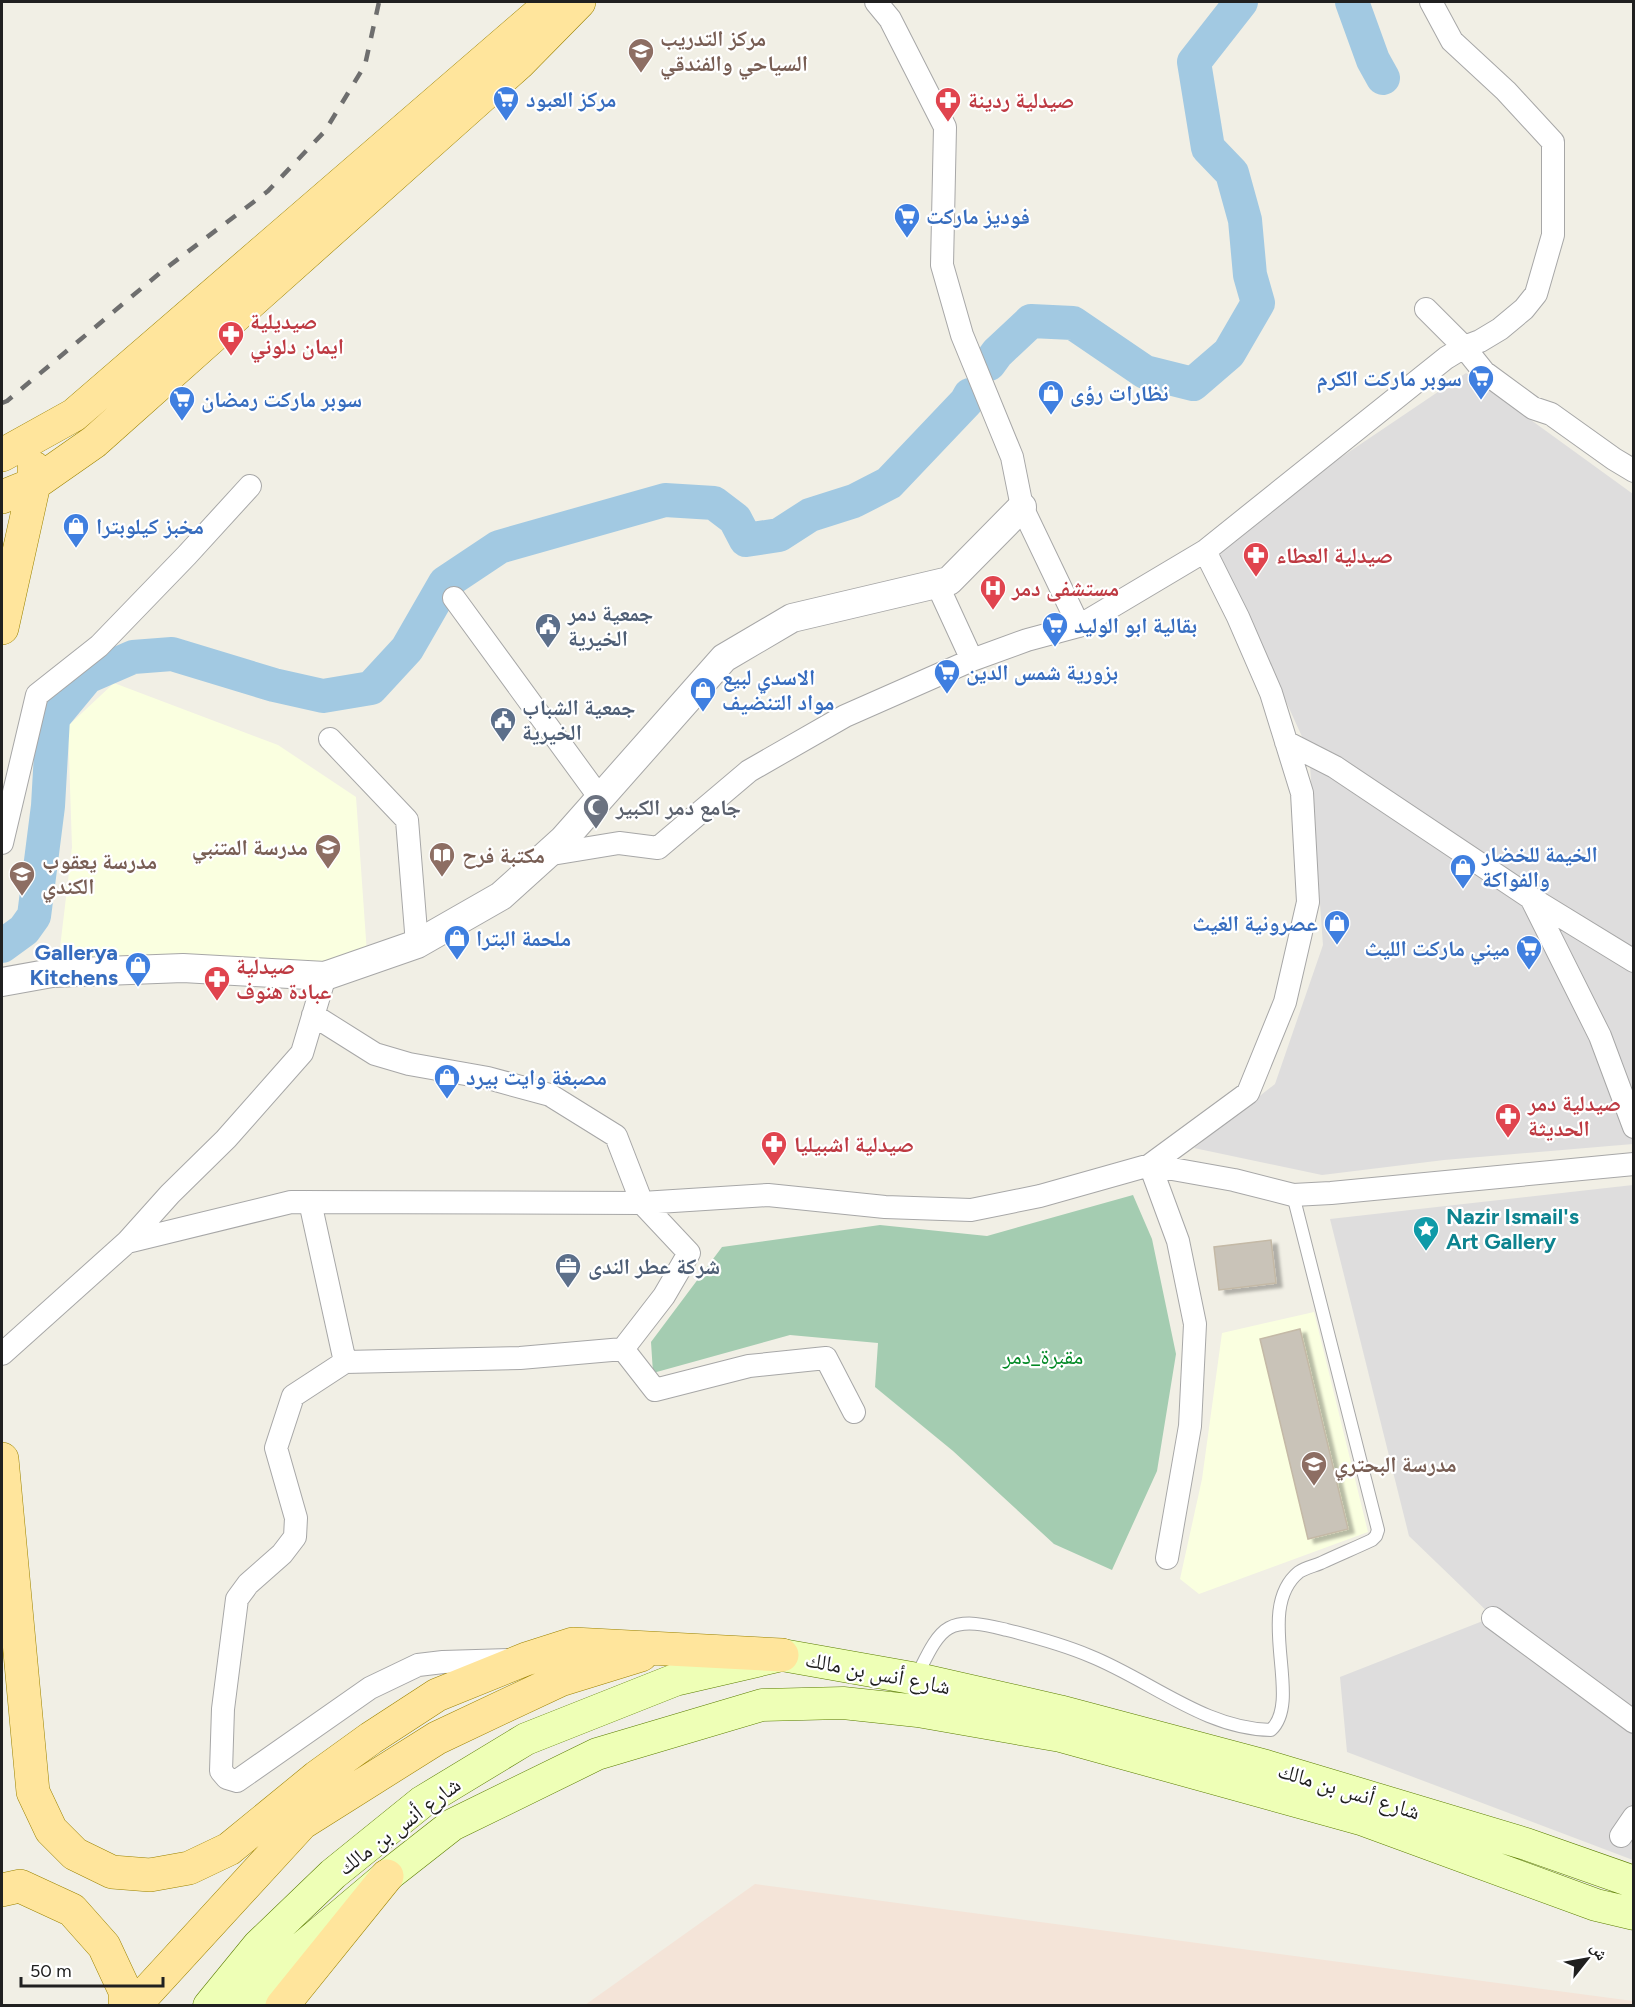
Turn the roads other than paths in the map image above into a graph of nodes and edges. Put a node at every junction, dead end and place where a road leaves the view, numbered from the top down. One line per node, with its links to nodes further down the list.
1 (552, 2): 7 (main road)
2 (579, 2): 10 (main road)
3 (876, 2): 13 (street)
4 (1431, 2): 6 (street)
5 (1426, 309): 6 (street)
6 (1464, 347): 9 (street); 14 (street)
7 (30, 440): 8 (main road); 10 (main road)
8 (2, 455)
9 (1634, 471)
10 (34, 484): 12 (main road); 18 (main road)
11 (250, 486): 23 (street)
12 (2, 497)
13 (1022, 507): 15 (street); 17 (street)
14 (1205, 551): 17 (street); 21 (street)
15 (937, 584): 19 (street); 22 (street)
16 (454, 598): 22 (street)
17 (1079, 626): 19 (street)
18 (2, 628)
19 (972, 660): 24 (street)
20 (330, 739): 26 (street)
21 (1286, 742): 25 (street); 33 (street)
22 (600, 798): 24 (street)
23 (2, 843)
24 (546, 855): 26 (street)
25 (1531, 898): 27 (street); 31 (street)
26 (417, 944): 28 (street)
27 (1634, 962)
28 (325, 976): 29 (street); 30 (street)
29 (2, 982)
30 (313, 1015): 36 (street); 37 (street)
31 (1634, 1127)
32 (1634, 1164): 34 (street)
33 (1150, 1165): 34 (street); 36 (street); 43 (street)
34 (1293, 1195): 48 (lane)
35 (310, 1202): 36 (street); 37 (street); 40 (street)
36 (642, 1203): 38 (street)
37 (127, 1242): 39 (street)
38 (623, 1349): 40 (street); 41 (street)
39 (2, 1354)
40 (345, 1362): 47 (street)
41 (854, 1412)
42 (2, 1459): 47 (main road)
43 (1167, 1558)
44 (1494, 1618): 50 (street)
45 (664, 1648): 46 (main road); 47 (main road); 58 (main road)
46 (782, 1656): 48 (main road, شارع أنس بن مالك); 59 (main road, شارع أنس بن مالك)
47 (526, 1659)
48 (919, 1680): 49 (main road); 54 (main road, شارع أنس بن مالك)
49 (918, 1711): 53 (main road, شارع أنس بن مالك); 56 (main road, شارع أنس بن مالك)
50 (1634, 1722)
51 (1634, 1817): 52 (street)
52 (1621, 1836)
53 (387, 1876): 60 (main road, شارع أنس بن مالك); 61 (main road)
54 (1634, 1882)
55 (2, 1890): 57 (main road)
56 (1634, 1914)
57 (125, 2006)
58 (134, 2006)
59 (209, 2006)
60 (246, 2006)
61 (282, 2006)

